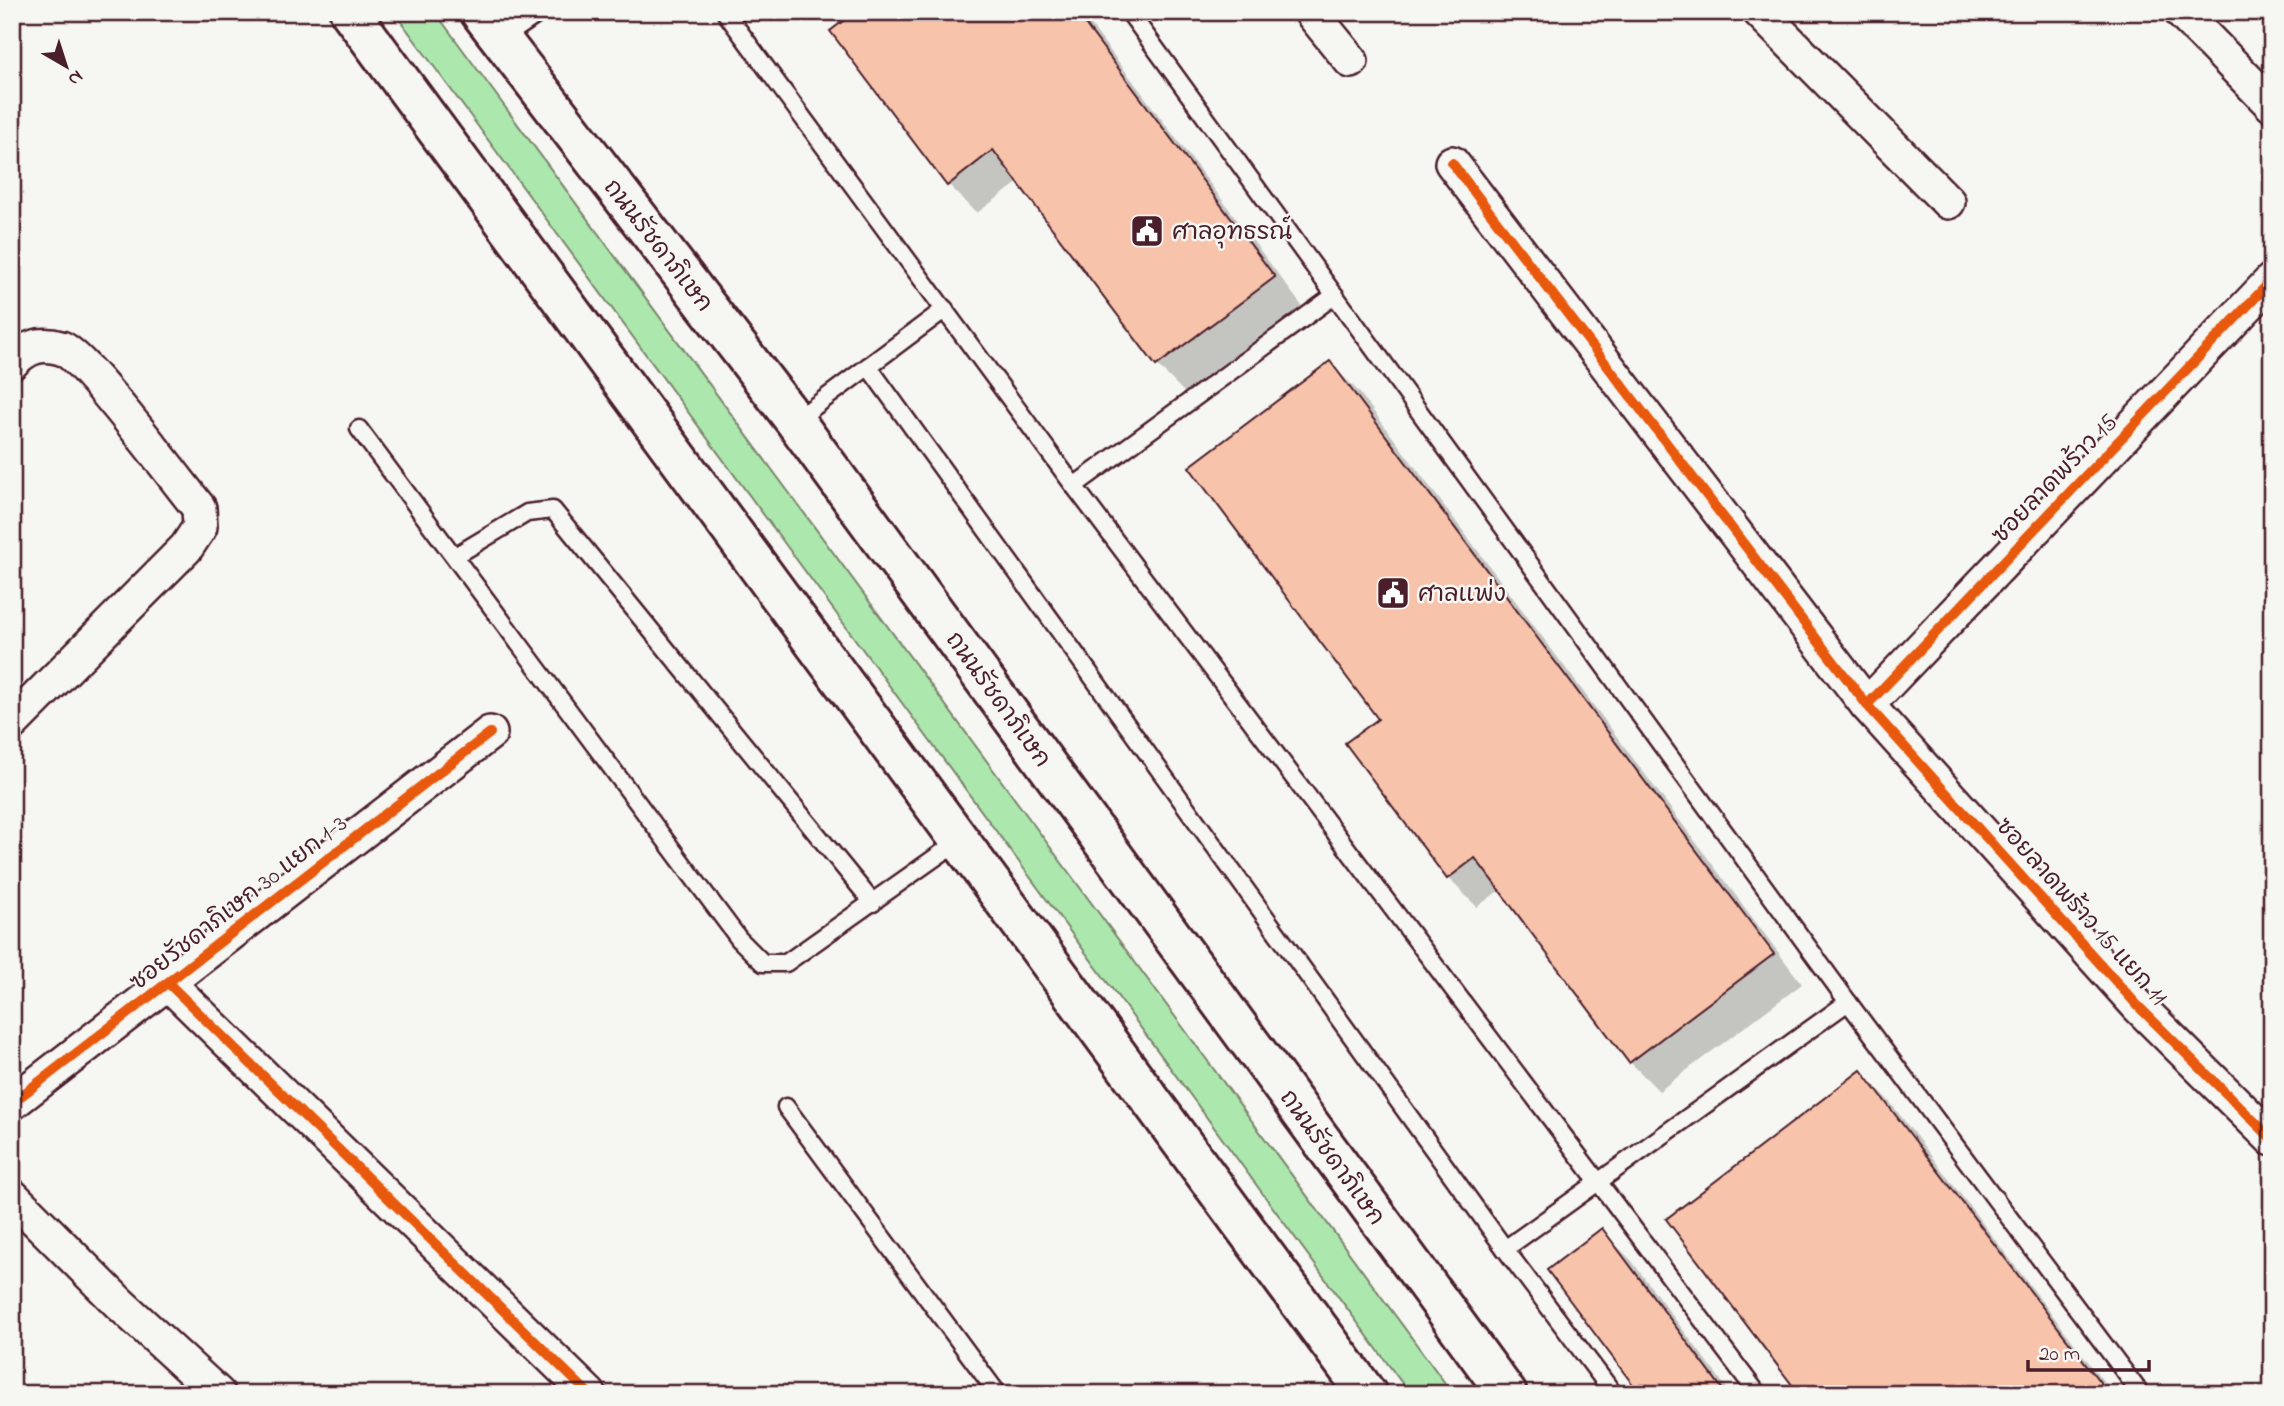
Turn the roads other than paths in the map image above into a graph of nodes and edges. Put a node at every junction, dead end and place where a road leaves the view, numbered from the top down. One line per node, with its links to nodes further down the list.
1 (350, 12): 25 (main road)
2 (541, 12): 8 (lane)
3 (725, 12): 15 (lane)
4 (1129, 12): 14 (lane)
5 (1311, 12): 9 (street)
6 (1760, 12): 12 (street)
7 (2181, 12): 10 (street)
8 (490, 26): 18 (main road, ถนนรัชดาภิเษก)
9 (1351, 61)
10 (2272, 105)
11 (1451, 163): 22 (street, ซอยลาดพร้าว 15 แยก 11)
12 (1948, 202)
13 (2272, 280): 22 (street, ซอยลาดพร้าว 15)
14 (1335, 295): 20 (lane); 28 (lane)
15 (945, 309): 17 (lane); 20 (lane)
16 (12, 362): 23 (street)
17 (868, 366): 18 (lane); 34 (lane)
18 (795, 421): 39 (main road, ถนนรัชดาภิเษก)
19 (359, 429): 21 (lane)
20 (1074, 486): 32 (lane)
21 (455, 556): 26 (lane); 26 (lane)
22 (1867, 705): 31 (street, ซอยลาดพร้าว 15 แยก 11)
23 (12, 723)
24 (490, 733): 27 (street, ซอยรัชดาภิเษก 30 แยก 1-3)
25 (960, 840): 26 (lane); 38 (main road)
26 (873, 903)
27 (168, 983): 29 (street, ซอยรัชดาภิเษก 30 แยก 1-3); 36 (street)
28 (1848, 1002): 32 (lane); 42 (lane)
29 (12, 1103)
30 (786, 1107): 37 (lane)
31 (2272, 1139)
32 (1597, 1182): 34 (lane); 41 (lane)
33 (12, 1196): 35 (street)
34 (1505, 1249): 40 (lane)
35 (218, 1394)
36 (589, 1394)
37 (999, 1394)
38 (1367, 1394)
39 (1507, 1394)
40 (1614, 1394)
41 (1758, 1394)
42 (2141, 1394)

